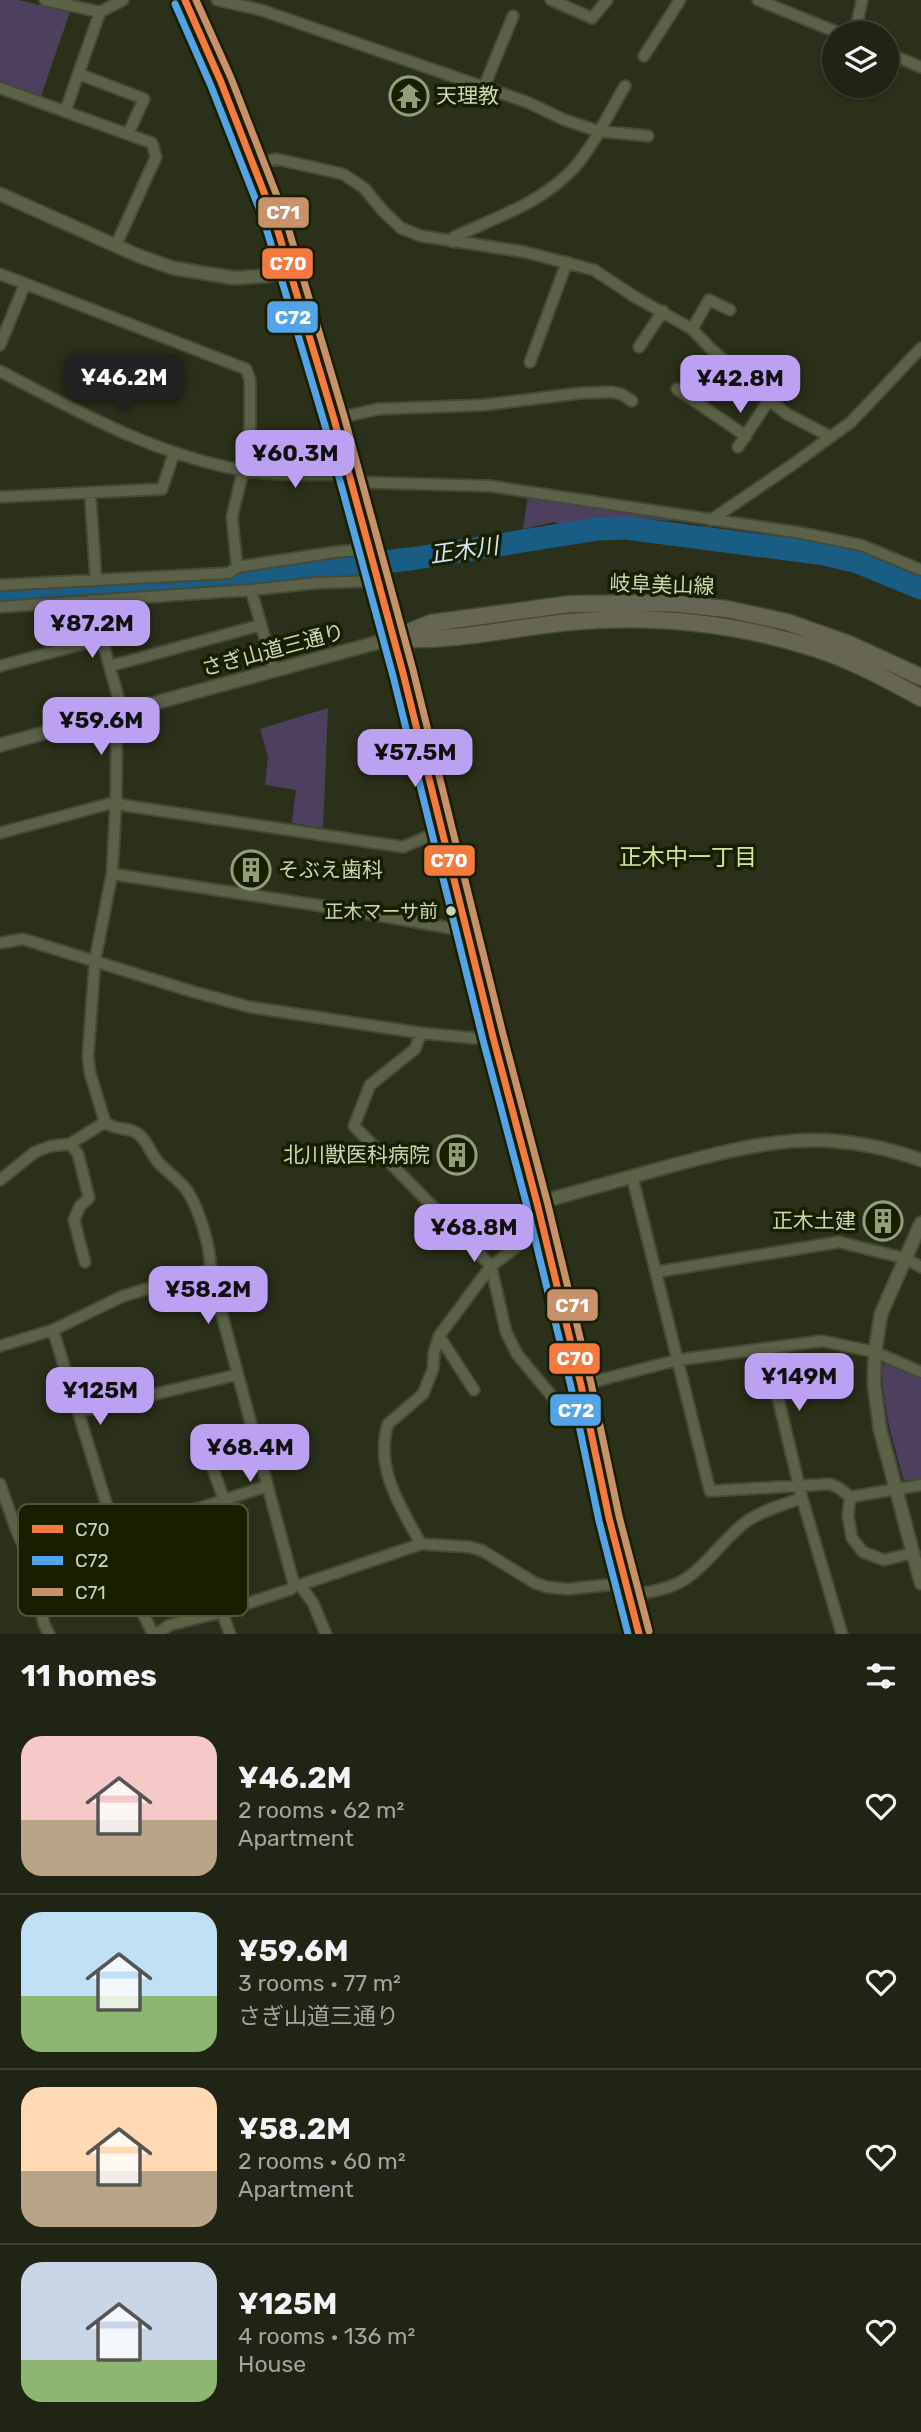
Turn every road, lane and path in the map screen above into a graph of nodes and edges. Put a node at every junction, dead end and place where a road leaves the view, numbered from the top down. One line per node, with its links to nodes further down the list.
1 (123, 0): 10 (street)
2 (189, 0): 25 (main road)
3 (217, 0): 19 (street)
4 (551, 0): 5 (street)
5 (607, 0)
6 (680, 0): 14 (street)
7 (758, 0): 13 (street)
8 (862, 0): 12 (street)
9 (52, 1): 10 (street)
10 (100, 12): 17 (street)
11 (513, 16): 19 (street)
12 (858, 21)
13 (822, 26)
14 (644, 56)
15 (899, 58): 16 (street)
16 (921, 67)
17 (79, 74): 21 (street); 23 (street)
18 (625, 86): 22 (street)
19 (484, 87): 22 (street)
20 (0, 88): 21 (street)
21 (65, 112): 23 (street)
22 (597, 131): 24 (street); 27 (street)
23 (128, 134): 28 (street)
24 (648, 136)
25 (254, 164): 27 (street); 30 (main road)
26 (0, 194): 28 (street)
27 (453, 242): 29 (street)
28 (116, 245): 30 (street)
29 (567, 262): 34 (street); 39 (street)
30 (291, 269): 44 (main road)
31 (0, 274): 32 (street)
32 (25, 284): 36 (street); 49 (street)
33 (730, 310): 35 (street)
34 (663, 311): 35 (street); 37 (street)
35 (692, 329): 42 (street)
36 (0, 345)
37 (639, 347)
38 (921, 348): 46 (street)
39 (530, 362)
40 (0, 371): 48 (street)
41 (677, 389): 45 (street)
42 (769, 400): 45 (street); 46 (street)
43 (632, 401): 44 (street)
44 (334, 419): 50 (main road)
45 (746, 436): 47 (street)
46 (829, 436): 53 (street)
47 (738, 447)
48 (174, 453): 49 (street); 51 (street)
49 (243, 471): 50 (street); 55 (street)
50 (350, 478): 53 (street); 54 (main road)
51 (90, 492): 52 (street); 58 (street)
52 (0, 497)
53 (710, 520): 56 (street)
54 (370, 552): 55 (street); 57 (main road)
55 (237, 567): 58 (street)
56 (921, 570)
57 (377, 578): 60 (street); 64 (main road)
58 (96, 580): 59 (street)
59 (0, 585)
60 (251, 590): 61 (street); 63 (street)
61 (91, 600): 62 (street); 65 (street)
62 (0, 607)
63 (261, 625): 67 (street); 68 (street)
64 (394, 638): 68 (street, さぎ山道三通り); 69 (main road, 岐阜美山線); 70 (main road, 岐阜美山線); 74 (street)
65 (102, 639): 66 (street); 67 (street)
66 (0, 666)
67 (110, 666): 71 (street)
68 (274, 670): 71 (street, さぎ山道三通り)
69 (921, 677)
70 (921, 698)
71 (119, 712): 72 (street, さぎ山道三通り); 73 (street)
72 (0, 745)
73 (116, 802): 74 (street); 75 (street); 76 (street)
74 (443, 831): 77 (street)
75 (0, 833)
76 (112, 874): 77 (street); 79 (street)
77 (467, 931): 81 (street)
78 (0, 943): 79 (street)
79 (95, 960): 80 (street); 82 (street)
80 (421, 1033): 81 (street); 92 (street)
81 (493, 1037): 87 (street)
82 (106, 1122): 83 (street); 94 (street)
83 (70, 1144): 85 (street); 91 (street)
84 (921, 1160): 86 (street)
85 (1, 1176)
86 (632, 1176): 87 (street); 95 (street)
87 (537, 1203): 89 (street)
88 (921, 1223): 90 (street)
89 (542, 1227): 92 (street); 104 (street)
90 (904, 1258): 93 (street); 95 (street); 100 (street)
91 (85, 1262)
92 (491, 1266): 97 (street); 108 (street)
93 (921, 1267)
94 (210, 1270): 96 (street); 103 (street)
95 (656, 1272): 101 (street)
96 (53, 1329): 98 (street); 106 (street)
97 (439, 1336): 105 (street); 120 (street)
98 (0, 1346)
99 (766, 1348): 100 (street); 101 (street); 112 (street)
100 (875, 1352): 102 (street); 113 (street)
101 (677, 1360): 104 (street); 112 (street)
102 (921, 1373)
103 (236, 1376): 106 (street); 111 (street)
104 (581, 1385): 108 (street)
105 (474, 1390)
106 (79, 1412): 117 (street)
107 (201, 1435): 116 (street)
108 (593, 1439): 124 (street)
109 (0, 1484): 119 (street)
110 (921, 1485): 113 (street)
111 (267, 1486): 116 (street); 123 (street)
112 (801, 1486): 114 (street); 115 (street)
113 (897, 1489): 114 (street); 121 (street)
114 (850, 1497): 121 (street)
115 (802, 1498): 124 (street); 135 (street)
116 (224, 1500): 118 (street)
117 (107, 1504)
118 (212, 1504)
119 (18, 1532)
120 (421, 1544): 123 (street); 124 (street)
121 (913, 1553): 122 (street)
122 (921, 1583)
123 (297, 1585): 125 (street); 133 (street)
124 (628, 1590): 134 (street)
125 (248, 1603)
126 (42, 1616): 130 (street)
127 (145, 1616): 131 (street)
128 (206, 1616): 131 (street)
129 (223, 1616): 132 (street)
130 (49, 1634)
131 (154, 1634)
132 (230, 1634)
133 (326, 1634)
134 (639, 1634)
135 (842, 1634)

